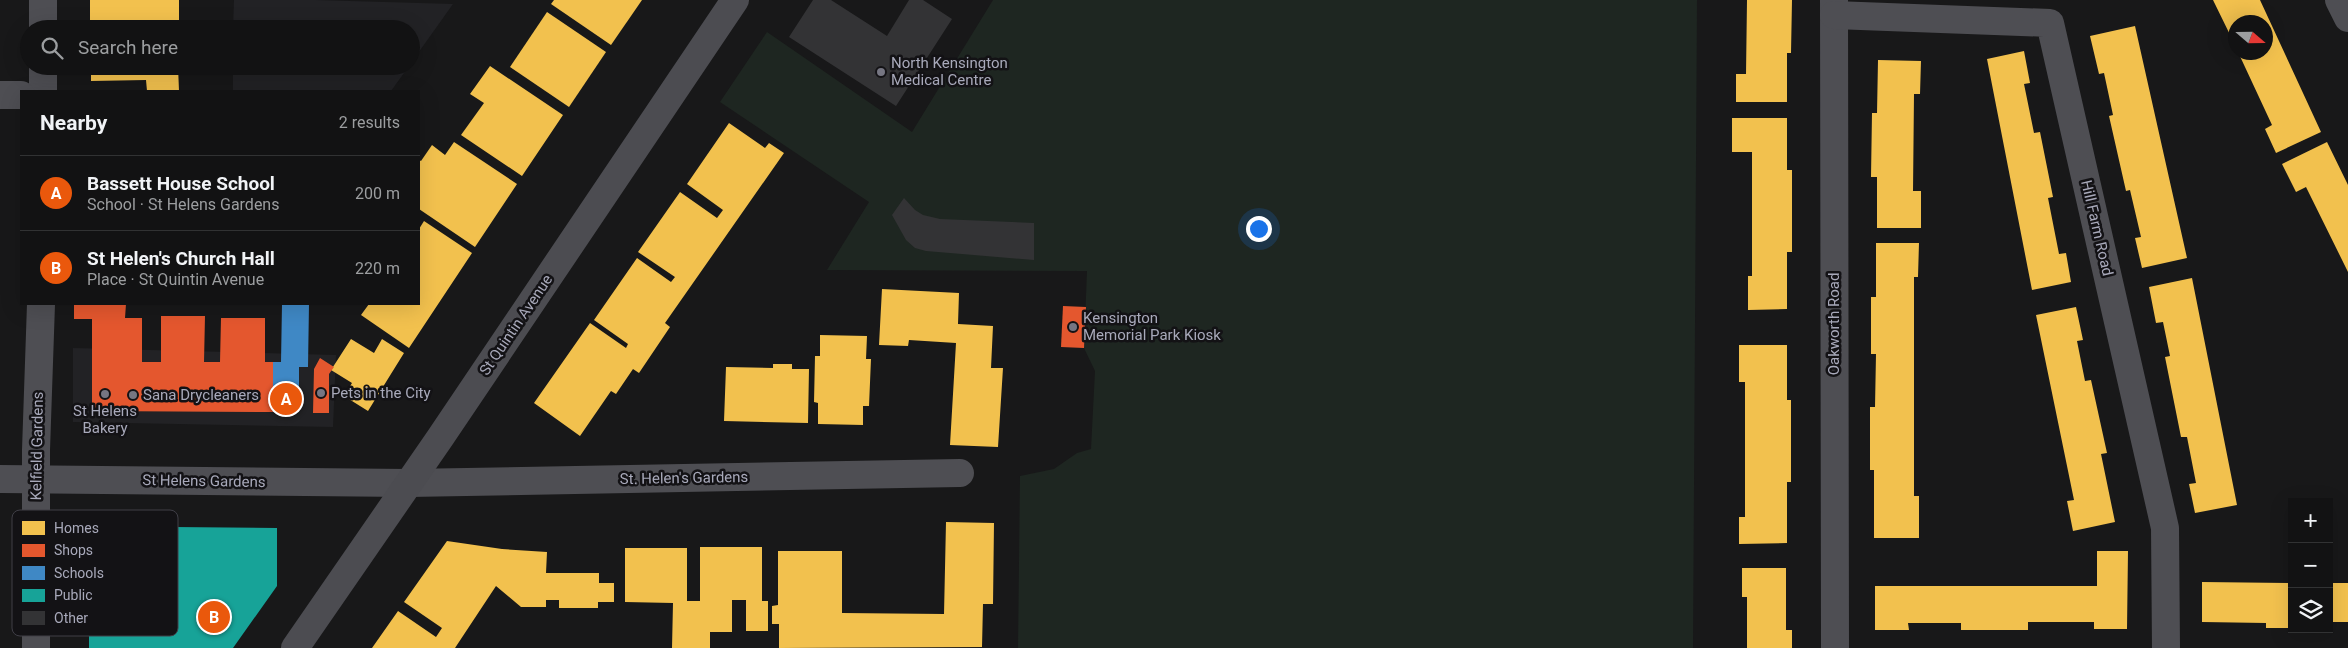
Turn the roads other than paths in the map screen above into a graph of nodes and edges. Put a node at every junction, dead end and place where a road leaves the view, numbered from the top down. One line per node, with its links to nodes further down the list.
1 (43, 0): 6 (street)
2 (735, 0): 15 (main road, St Quintin Avenue)
3 (2339, 0): 5 (street)
4 (1834, 7): 18 (street, Oakworth Road); 19 (street, Hill Farm Road)
5 (2348, 18)
6 (43, 20)
7 (43, 75): 8 (street)
8 (43, 90)
9 (0, 95): 10 (street)
10 (20, 95)
11 (41, 305): 14 (street, Kelfield Gardens)
12 (960, 473): 15 (street, St. Helen's Gardens)
13 (0, 479): 14 (street, St Helens Gardens)
14 (36, 480): 15 (street, St Helens Gardens); 16 (street, Kelfield Gardens)
15 (408, 483): 17 (main road, St Quintin Avenue)
16 (36, 510)
17 (295, 648)
18 (1836, 648)
19 (2166, 648)

